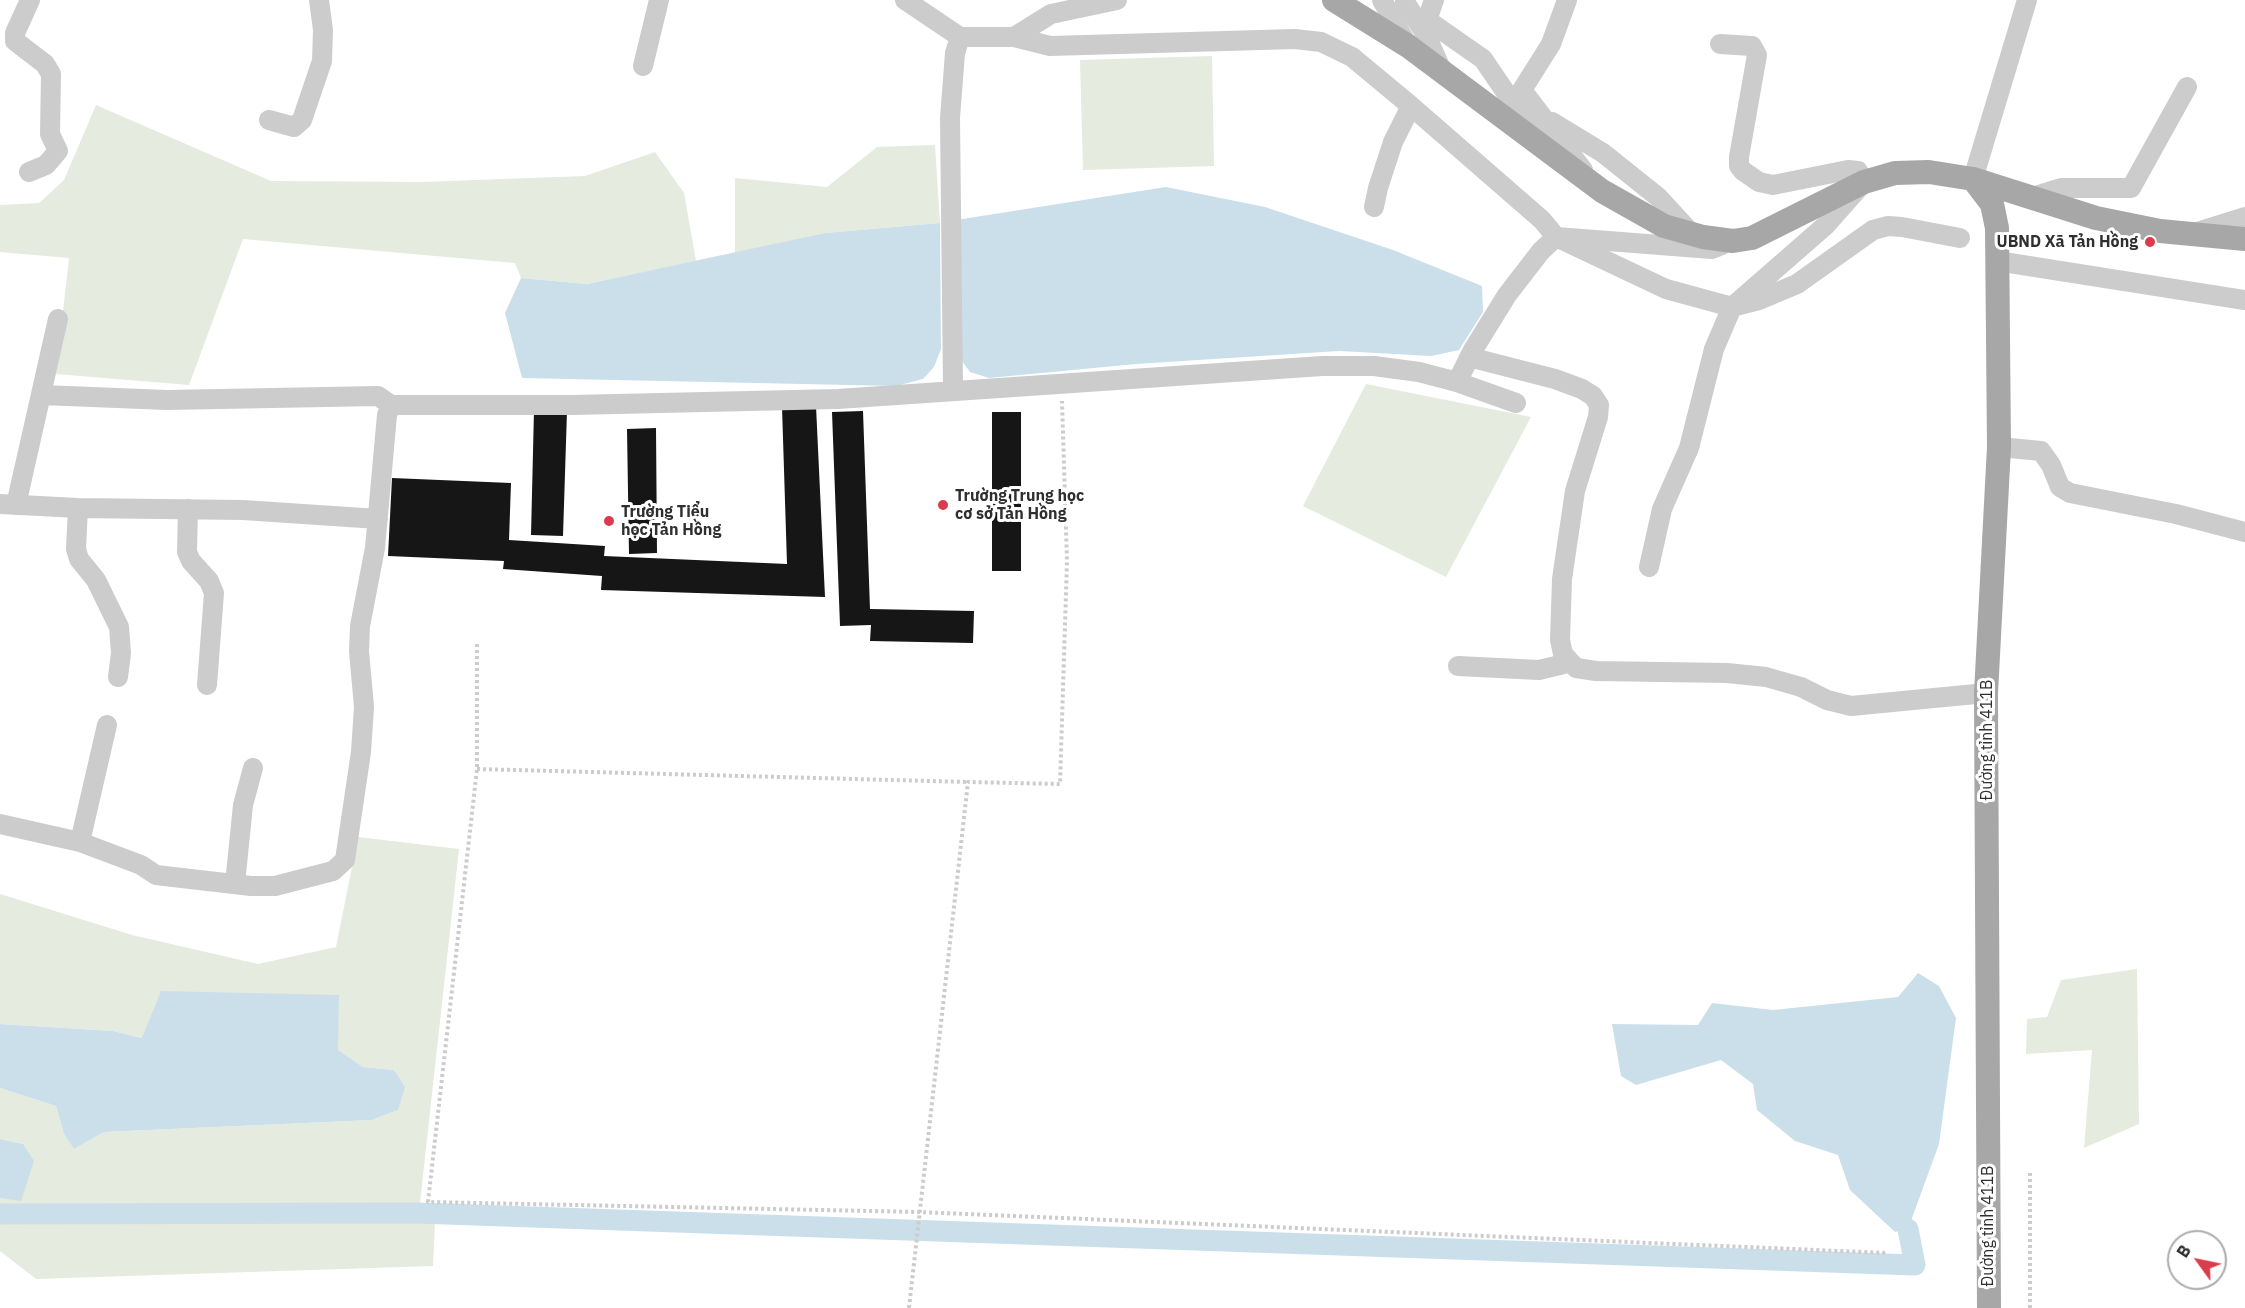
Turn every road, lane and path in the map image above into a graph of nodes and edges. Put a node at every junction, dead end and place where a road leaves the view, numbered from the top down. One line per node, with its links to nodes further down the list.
1 (30, 0): 14 (street)
2 (319, 0): 22 (street)
3 (659, 0): 17 (street)
4 (905, 0): 12 (street)
5 (1118, 0): 13 (street)
6 (1382, 0): 16 (street)
7 (1434, 0): 23 (street)
8 (1567, 0): 21 (street)
9 (2027, 0): 25 (street)
10 (1405, 2): 18 (street)
11 (1348, 5): 16 (main road)
12 (960, 37): 13 (street); 44 (street)
13 (1014, 37): 20 (street)
14 (7, 43): 24 (street)
15 (1720, 44): 26 (street)
16 (1408, 46): 18 (main road)
17 (643, 66)
18 (1443, 73): 23 (main road)
19 (2187, 87): 28 (street)
20 (1411, 106): 29 (street); 33 (street)
21 (1541, 115): 27 (street); 31 (street)
22 (268, 120)
23 (1542, 147): 27 (main road)
24 (29, 172)
25 (1973, 179): 26 (main road); 28 (main road); 37 (main road, Đường tỉnh 411B)
26 (1864, 182): 36 (main road); 39 (street)
27 (1594, 184): 31 (main road)
28 (2029, 198): 32 (main road)
29 (1374, 207)
30 (2245, 217): 32 (street)
31 (1692, 234): 36 (main road)
32 (2191, 234): 35 (main road)
33 (1556, 237): 36 (street); 39 (street); 41 (street)
34 (1960, 238): 39 (street)
35 (2245, 239)
36 (1733, 241)
37 (1997, 261): 38 (street); 48 (main road, Đường tỉnh 411B)
38 (2245, 300)
39 (1732, 307): 54 (street)
40 (58, 319): 45 (street)
41 (1469, 357): 42 (street); 56 (street)
42 (1457, 382): 43 (street); 46 (street)
43 (1062, 385): 44 (street); 64 (path)
44 (952, 390): 47 (street)
45 (42, 394): 47 (street); 49 (street)
46 (1516, 403)
47 (391, 405): 52 (street)
48 (2000, 447): 53 (street); 60 (main road, Đường tỉnh 411B)
49 (8, 504): 50 (street)
50 (78, 508): 51 (street); 58 (street)
51 (188, 508): 52 (street); 59 (street)
52 (378, 519): 67 (street)
53 (2245, 532)
54 (1649, 567)
55 (477, 644): 63 (path)
56 (1568, 663): 57 (street); 60 (street)
57 (1458, 666)
58 (118, 677)
59 (207, 685)
60 (1986, 693): 72 (main road, Đường tỉnh 411B)
61 (107, 725): 66 (street)
62 (252, 768): 67 (street)
63 (477, 769): 64 (path); 69 (path)
64 (968, 782): 69 (path)
65 (0, 824): 66 (street)
66 (80, 842): 67 (street)
67 (235, 884)
68 (2030, 1172): 73 (path)
69 (920, 1212): 70 (path); 71 (path)
70 (1887, 1253)
71 (909, 1308)
72 (1989, 1308)
73 (2030, 1308)

